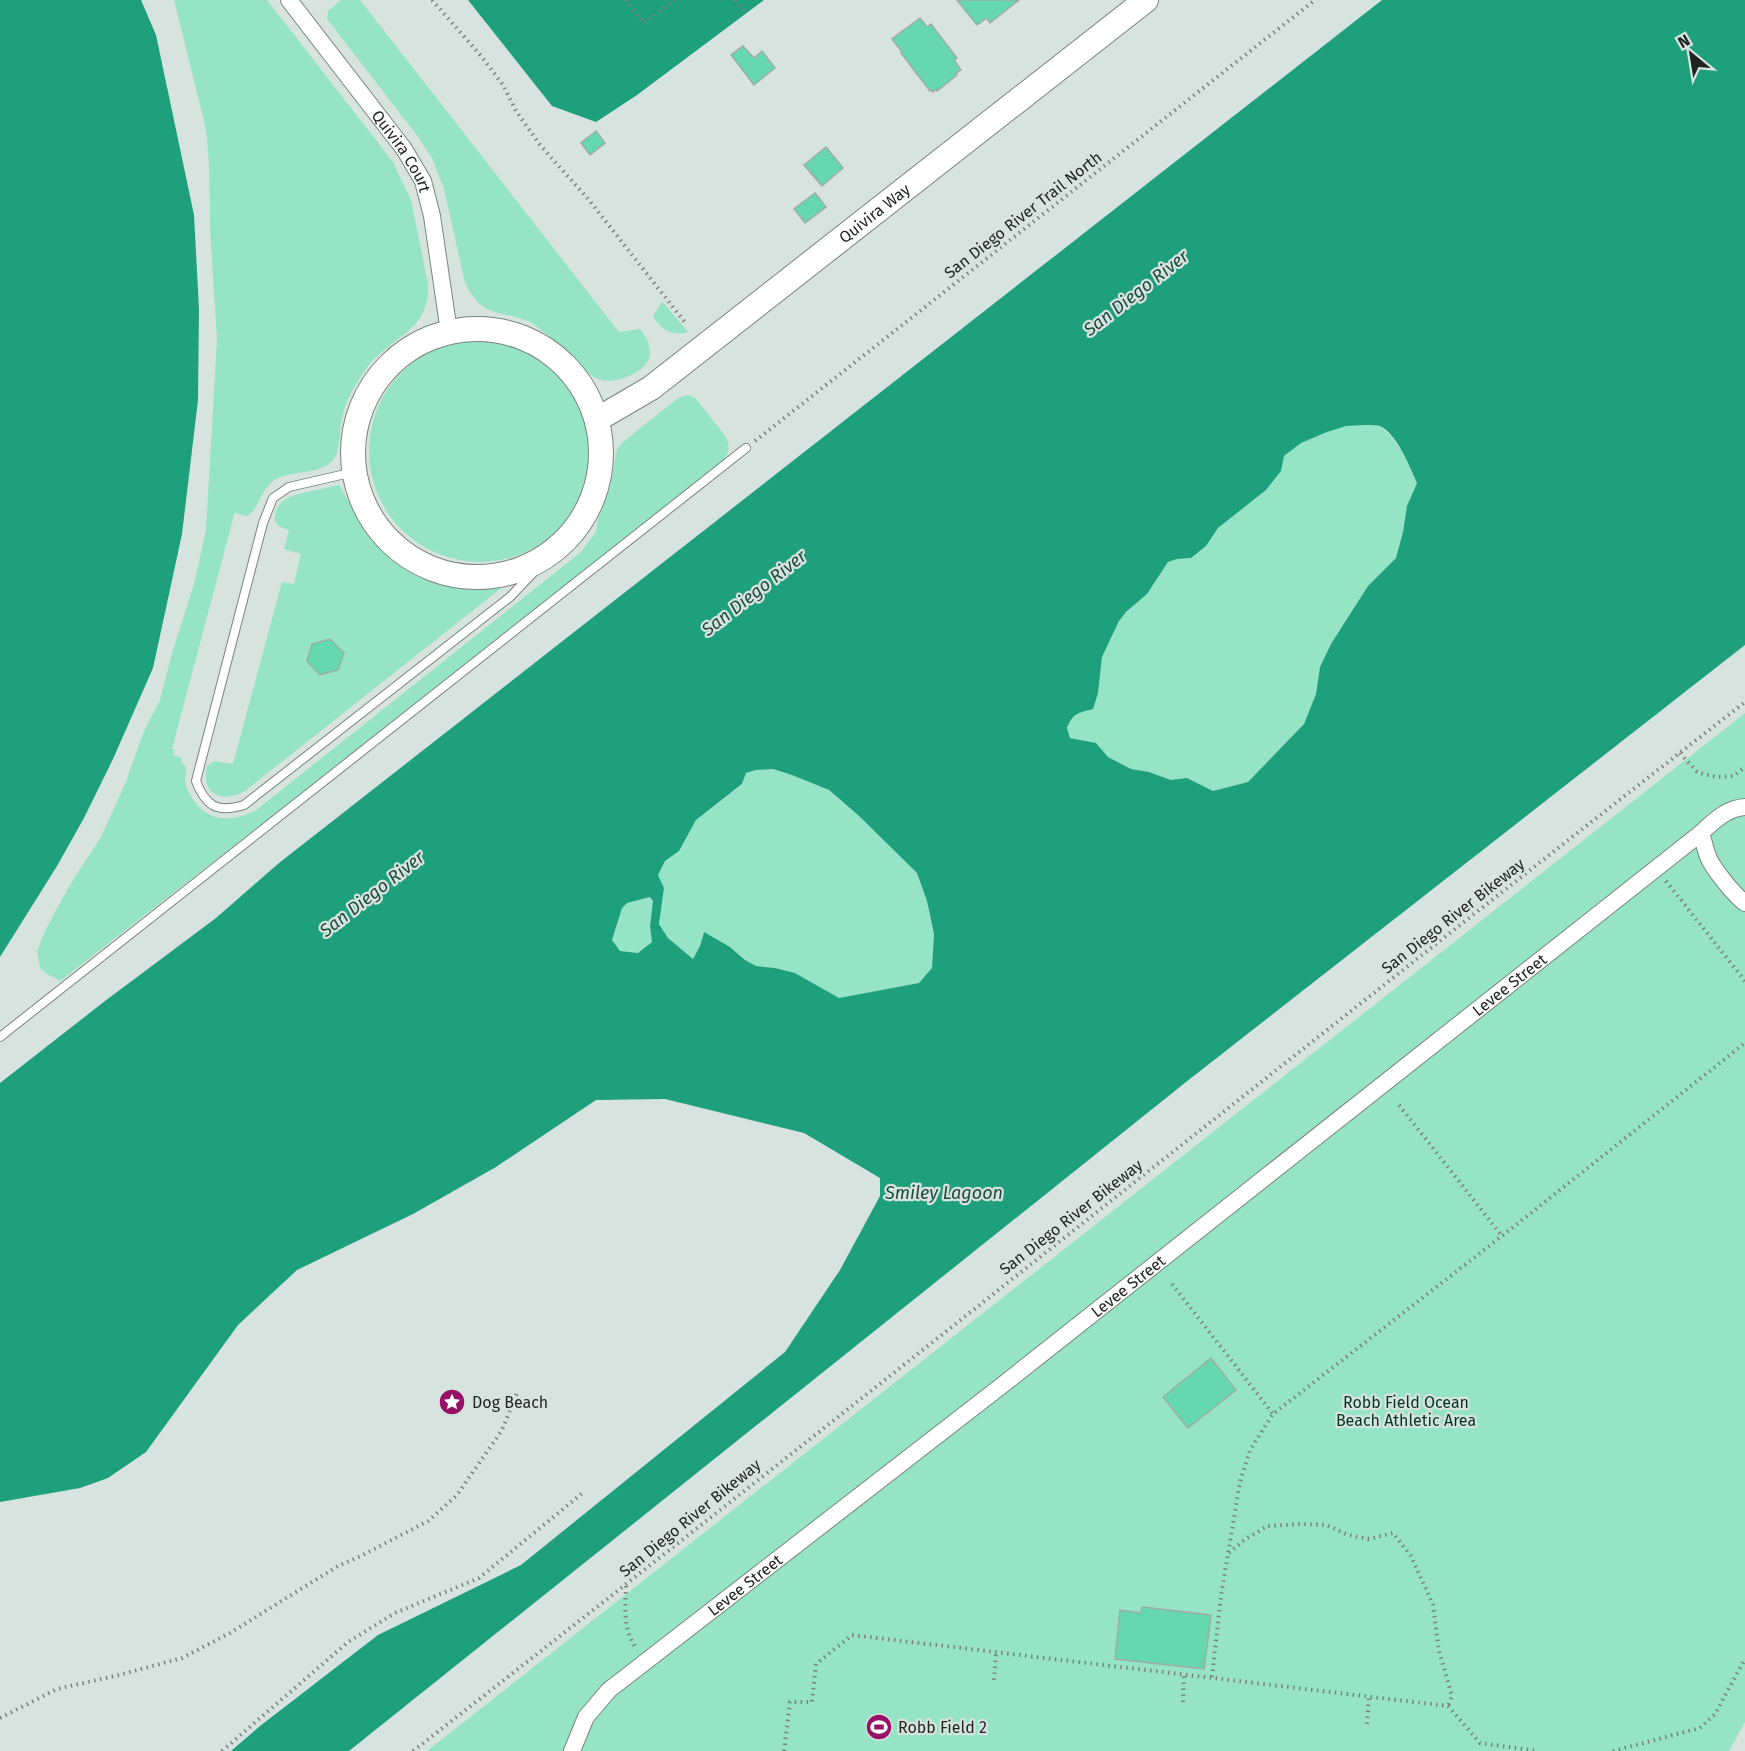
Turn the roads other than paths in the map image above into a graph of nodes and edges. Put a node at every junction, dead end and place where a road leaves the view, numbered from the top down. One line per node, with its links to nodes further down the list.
1 (289, 0): 3 (street, Quivira Court)
2 (1146, 0): 4 (street, Quivira Way)
3 (449, 332): 4 (street); 6 (street)
4 (598, 419): 7 (street)
5 (746, 448): 11 (lane)
6 (354, 472): 7 (street); 7 (lane)
7 (553, 552)
8 (1745, 807): 9 (street, Levee Street)
9 (1701, 833): 10 (street); 12 (street, Levee Street)
10 (1745, 903)
11 (0, 1037)
12 (572, 1751)

